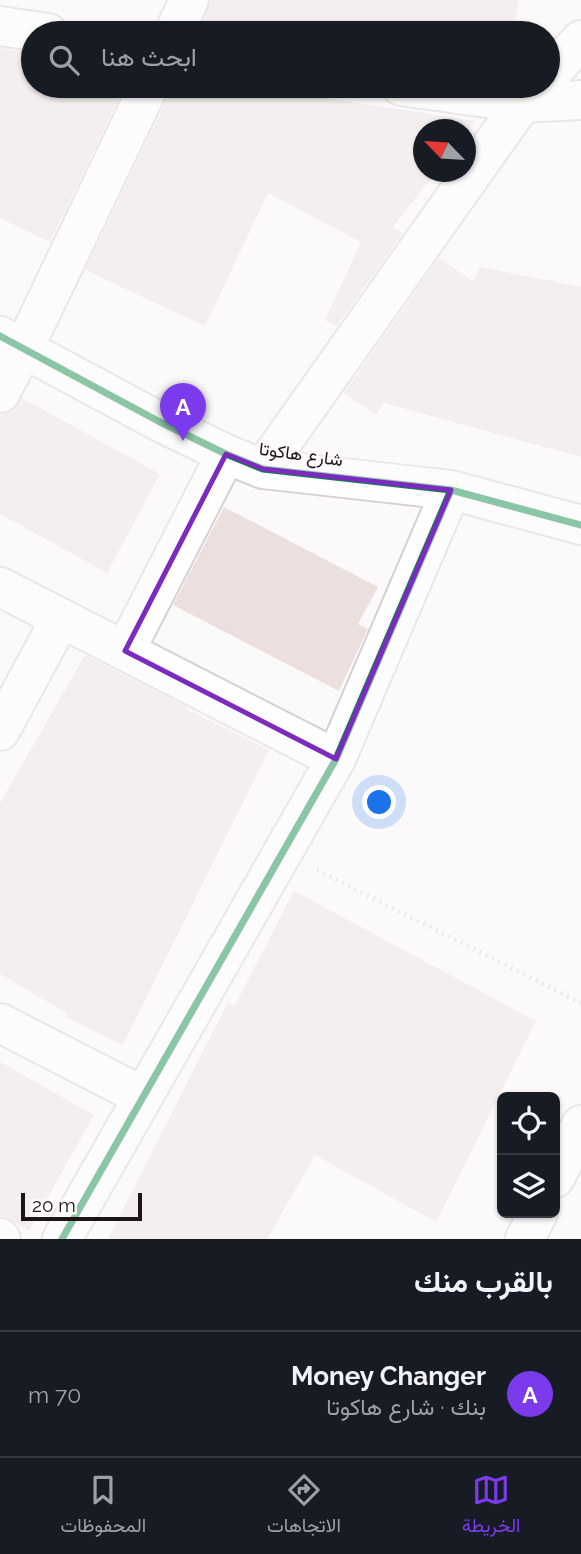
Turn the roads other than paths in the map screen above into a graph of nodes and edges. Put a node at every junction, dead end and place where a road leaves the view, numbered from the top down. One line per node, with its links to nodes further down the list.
1 (189, 0): 2 (street)
2 (179, 21)
3 (0, 26): 4 (street)
4 (21, 29)
5 (581, 40): 6 (street)
6 (560, 62)
7 (560, 94): 10 (street)
8 (143, 98): 11 (street)
9 (529, 98): 14 (street)
10 (581, 100)
11 (12, 342): 12 (street); 13 (street, شارع هاكوتا)
12 (0, 393)
13 (226, 454): 14 (street, شارع هاكوتا); 19 (street)
14 (263, 469): 15 (street, شارع هاكوتا)
15 (451, 490): 16 (street, شارع هاكوتا); 21 (street)
16 (581, 524)
17 (0, 587): 18 (street)
18 (61, 618): 19 (street); 20 (street)
19 (125, 651): 21 (street)
20 (0, 731)
21 (337, 759): 23 (street)
22 (0, 1023): 23 (street)
23 (142, 1096): 27 (street)
24 (581, 1125): 25 (street)
25 (560, 1168)
26 (536, 1218): 28 (street)
27 (62, 1239)
28 (525, 1239)

